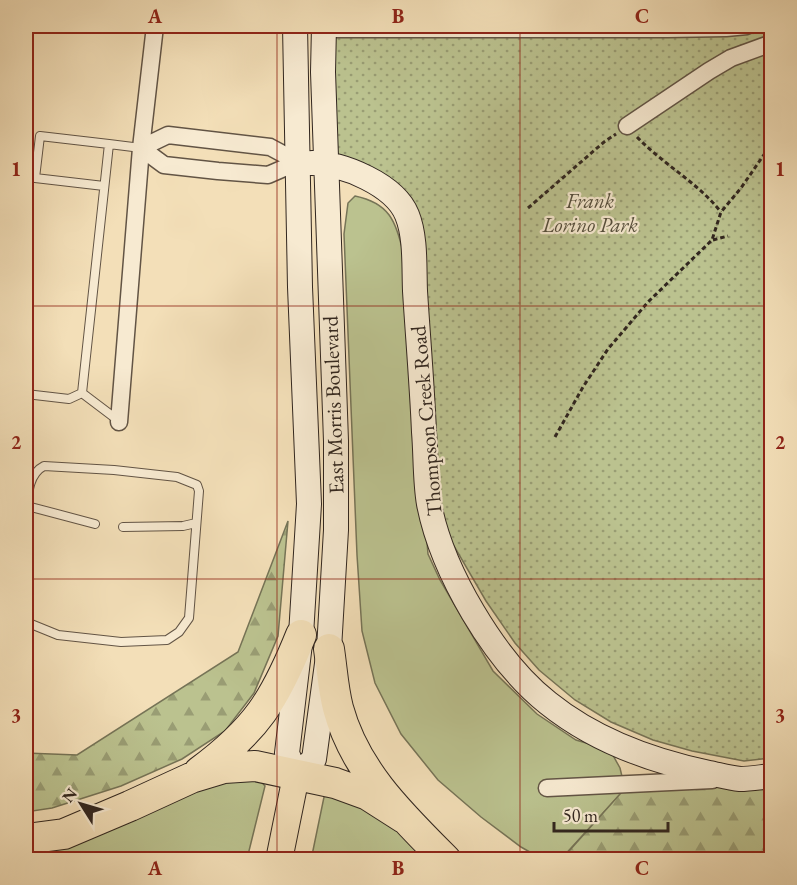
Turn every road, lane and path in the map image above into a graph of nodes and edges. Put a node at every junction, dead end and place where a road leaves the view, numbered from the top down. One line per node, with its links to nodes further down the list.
1 (155, 26): 10 (street)
2 (295, 26): 11 (main road, East Morris Boulevard)
3 (747, 26): 4 (street)
4 (324, 27): 12 (main road, East Morris Boulevard)
5 (771, 43): 6 (street)
6 (627, 126): 15 (path); 16 (path)
7 (222, 143): 10 (street); 11 (street); 13 (street)
8 (771, 143): 16 (path)
9 (109, 144): 10 (lane); 14 (lane); 14 (lane)
10 (141, 148): 13 (street); 21 (street)
11 (298, 162): 12 (main road); 13 (street); 29 (main road, East Morris Boulevard)
12 (327, 163): 30 (main road, East Morris Boulevard); 34 (main road, Thompson Creek Road)
13 (218, 171)
14 (104, 186): 19 (lane)
15 (528, 208)
16 (721, 213): 18 (path)
17 (728, 236): 18 (path)
18 (712, 240): 22 (path)
19 (82, 393): 20 (lane); 21 (lane)
20 (26, 394)
21 (119, 422)
22 (555, 437)
23 (27, 506): 24 (lane); 25 (lane); 26 (lane)
24 (26, 518)
25 (196, 523): 27 (lane); 28 (lane)
26 (95, 524)
27 (123, 527)
28 (26, 622)
29 (301, 635): 31 (main road, East Morris Boulevard); 33 (highway)
30 (329, 649): 31 (main road, East Morris Boulevard); 36 (highway)
31 (296, 776): 33 (highway); 36 (highway); 38 (main road, East Morris Boulevard)
32 (771, 776): 34 (main road, Thompson Creek Road)
33 (191, 778): 37 (highway)
34 (740, 779): 35 (street)
35 (547, 789)
36 (404, 819): 39 (highway)
37 (26, 839)
38 (279, 860)
39 (446, 860)

